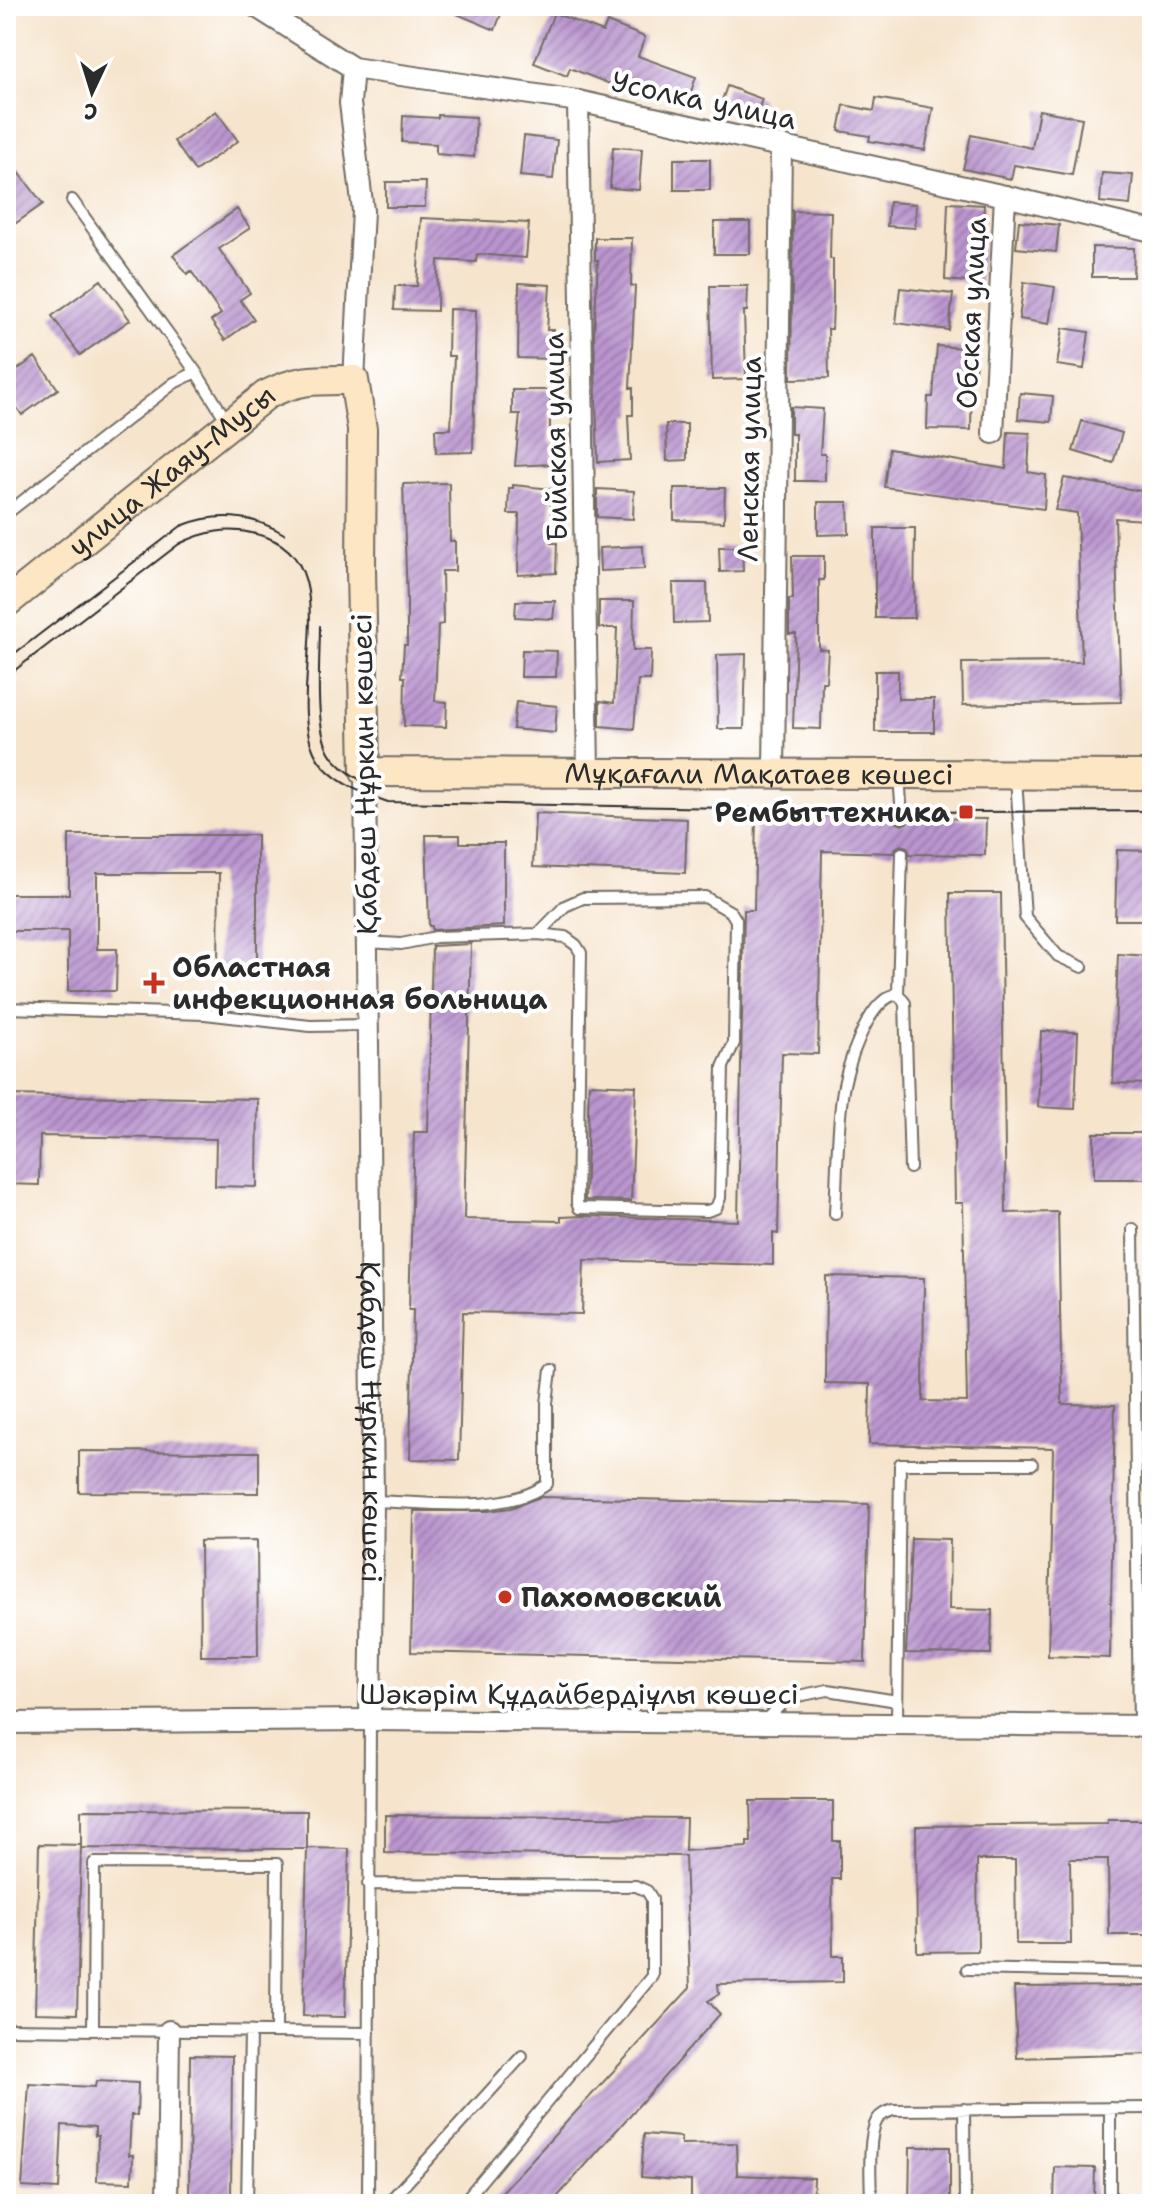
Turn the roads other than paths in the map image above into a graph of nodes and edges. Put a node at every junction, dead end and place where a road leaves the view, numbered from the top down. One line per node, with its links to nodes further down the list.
1 (255, 6): 2 (street, Усолка улица)
2 (353, 68): 3 (street, Усолка улица); 9 (street, Қабдеш Нұркин көшесі)
3 (578, 101): 4 (street, Усолка улица); 15 (street, Бийская улица)
4 (781, 145): 5 (street, Усолка улица); 16 (street, Ленская улица)
5 (1005, 196): 7 (street, Усолка улица); 11 (street, Обская улица)
6 (72, 200): 8 (lane)
7 (1152, 231)
8 (196, 372): 10 (lane); 12 (lane)
9 (354, 380): 10 (main road, улица Жаяу-Мусы); 14 (main road, Қабдеш Нұркин көшесі)
10 (230, 424): 13 (main road, улица Жаяу-Мусы)
11 (993, 433)
12 (6, 514)
13 (6, 603)
14 (365, 772): 15 (main road, Мұқағали Мақатаев көшесі); 23 (street, Қабдеш Нұркин көшесі)
15 (588, 773): 16 (main road, Мұқағали Мақатаев көшесі)
16 (774, 773): 17 (main road, Мұқағали Мақатаев көшесі)
17 (899, 773): 19 (main road, Мұқағали Мақатаев көшесі); 20 (lane)
18 (1152, 775): 19 (main road, Мұқағали Мақатаев көшесі)
19 (1016, 776): 24 (lane)
20 (902, 817)
21 (902, 853): 25 (lane)
22 (538, 934): 22 (lane); 23 (lane)
23 (366, 942): 27 (street, Қабдеш Нұркин көшесі)
24 (1082, 967)
25 (898, 994): 28 (lane); 29 (lane)
26 (6, 1008): 27 (lane)
27 (367, 1025): 33 (street, Қабдеш Нұркин көшесі)
28 (910, 1168)
29 (835, 1214)
30 (1133, 1229): 39 (lane)
31 (551, 1370): 33 (lane)
32 (1032, 1464): 34 (lane)
33 (373, 1501): 35 (street, Қабдеш Нұркин көшесі)
34 (897, 1701): 37 (lane); 38 (lane)
35 (370, 1720): 36 (street, Шәкәрім Құдайбердіұлы көшесі); 37 (street, Шәкәрім Құдайбердіұлы көшесі); 40 (lane)
36 (6, 1723)
37 (762, 1723): 38 (street, Шәкәрім Құдайбердіұлы көшесі)
38 (897, 1723): 39 (street, Шәкәрім Құдайбердіұлы көшесі)
39 (1145, 1726)
40 (368, 1884): 48 (lane); 57 (lane)
41 (967, 1969): 42 (lane)
42 (1152, 1973)
43 (6, 2029): 44 (lane)
44 (93, 2030): 45 (lane); 47 (lane)
45 (169, 2031): 46 (lane); 53 (street)
46 (250, 2032): 47 (lane); 54 (lane)
47 (276, 2032): 48 (lane)
48 (369, 2033): 55 (lane)
49 (522, 2056): 56 (lane)
50 (1110, 2108): 51 (lane); 52 (lane); 60 (lane)
51 (1152, 2108)
52 (964, 2109): 58 (lane); 59 (lane)
53 (167, 2204)
54 (247, 2204)
55 (368, 2204)
56 (387, 2204)
57 (462, 2204)
58 (871, 2204)
59 (965, 2204)
60 (1110, 2204)

